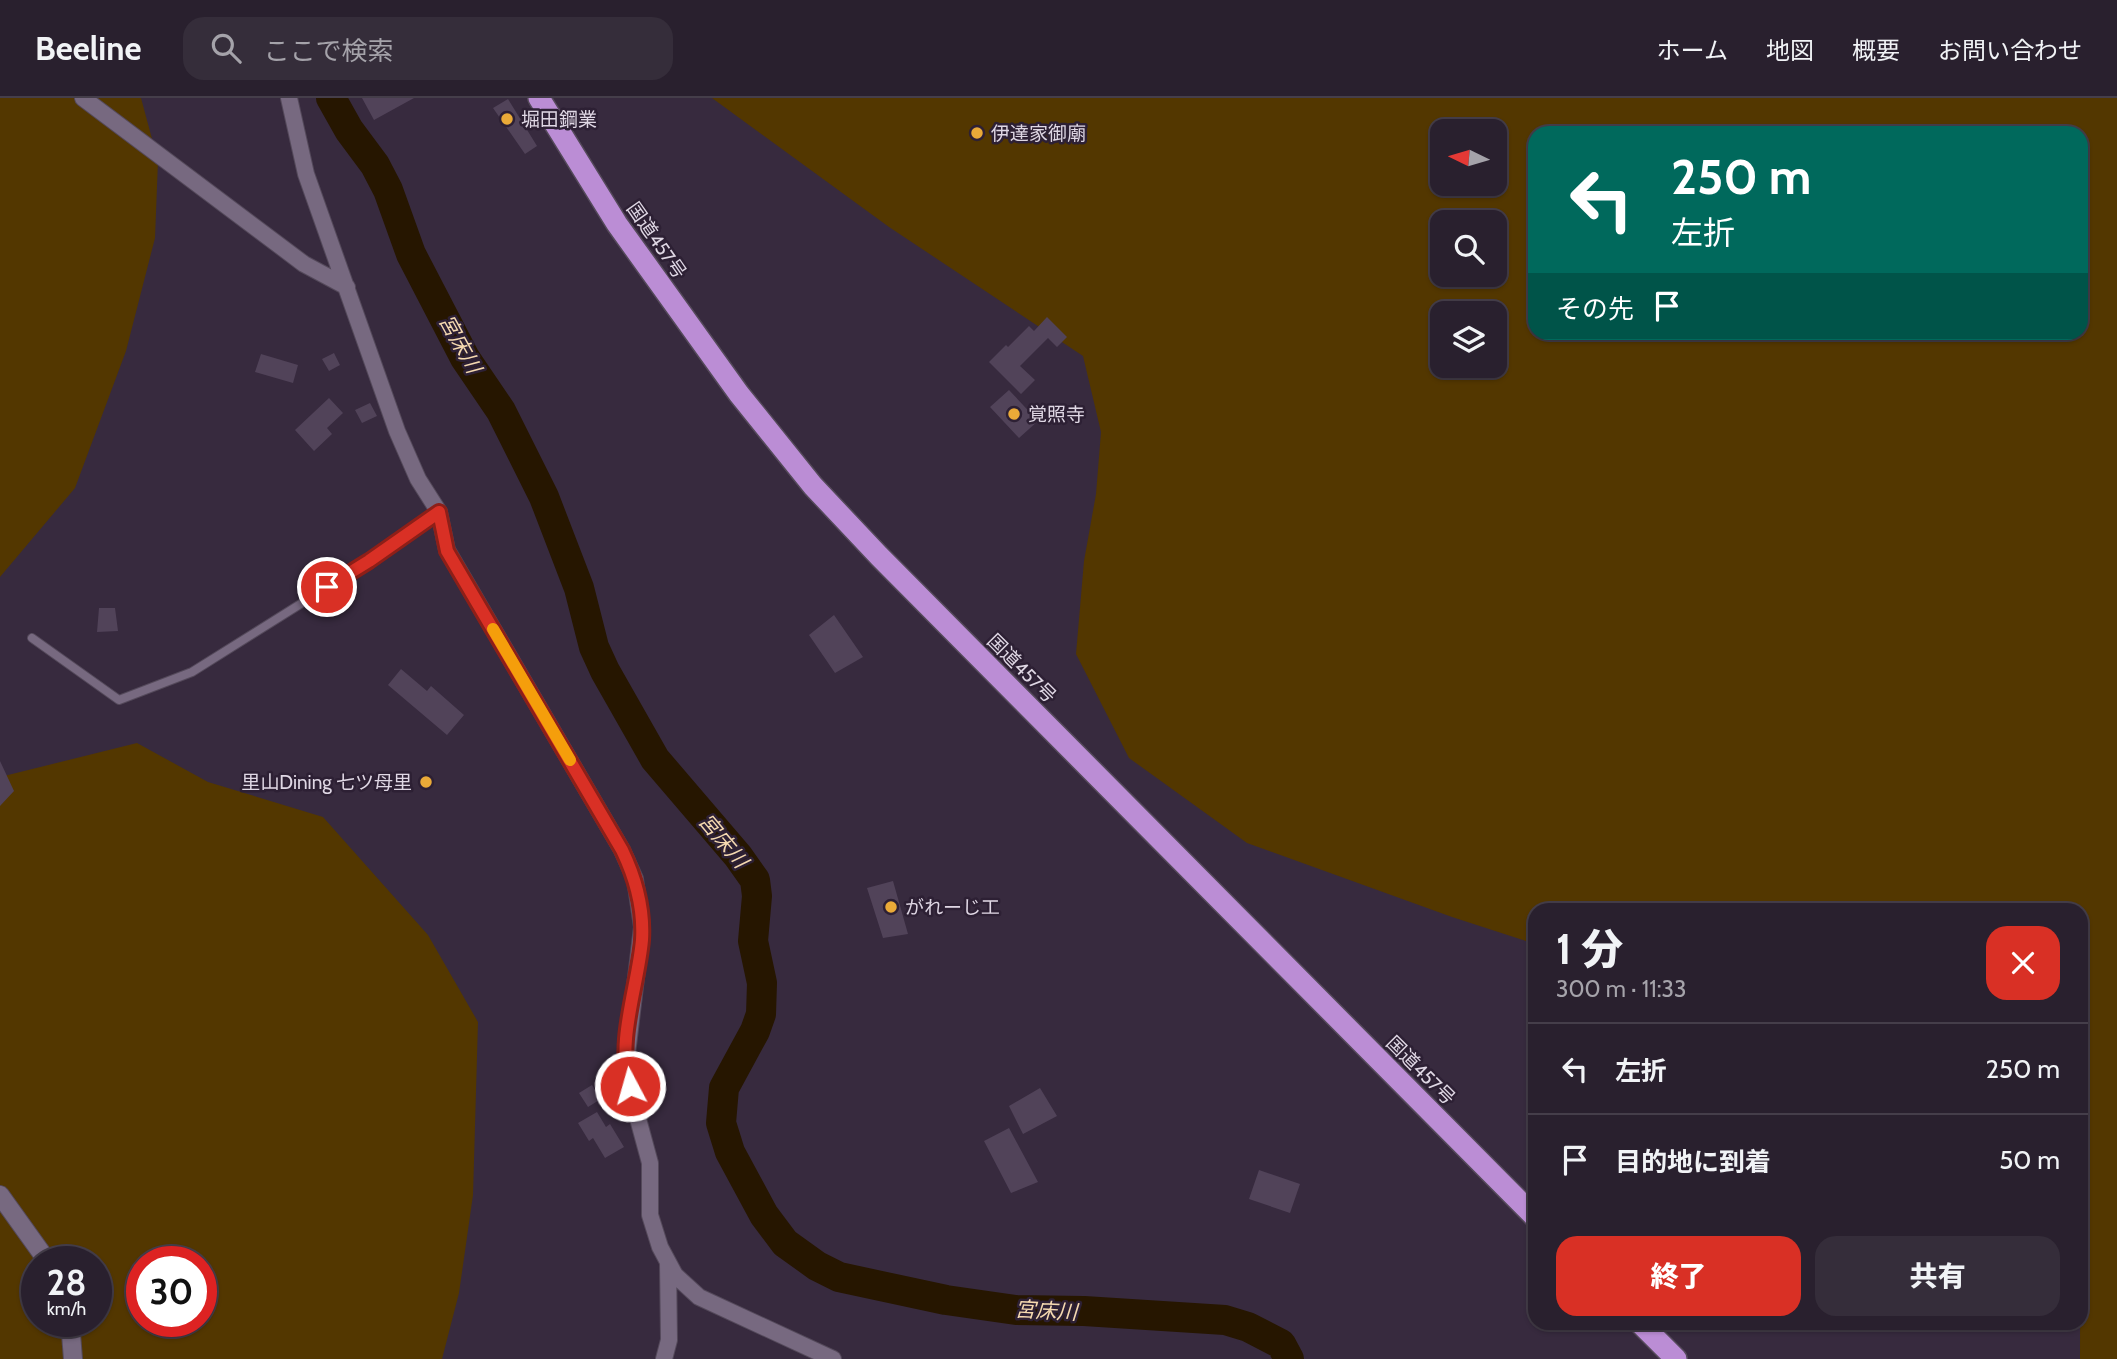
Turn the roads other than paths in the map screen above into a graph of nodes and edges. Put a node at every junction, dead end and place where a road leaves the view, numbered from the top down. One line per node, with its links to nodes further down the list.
1 (83, 98): 4 (street)
2 (289, 98): 4 (street)
3 (539, 98): 8 (highway, 国道457号)
4 (347, 287): 5 (street)
5 (439, 512): 6 (lane); 10 (street)
6 (32, 638)
7 (0, 1195): 9 (street)
8 (1528, 1210)
9 (37, 1246)
10 (668, 1264): 14 (street); 15 (street)
11 (1647, 1330): 16 (highway)
12 (72, 1337): 13 (street)
13 (73, 1359)
14 (664, 1359)
15 (833, 1359)
16 (1676, 1359)

